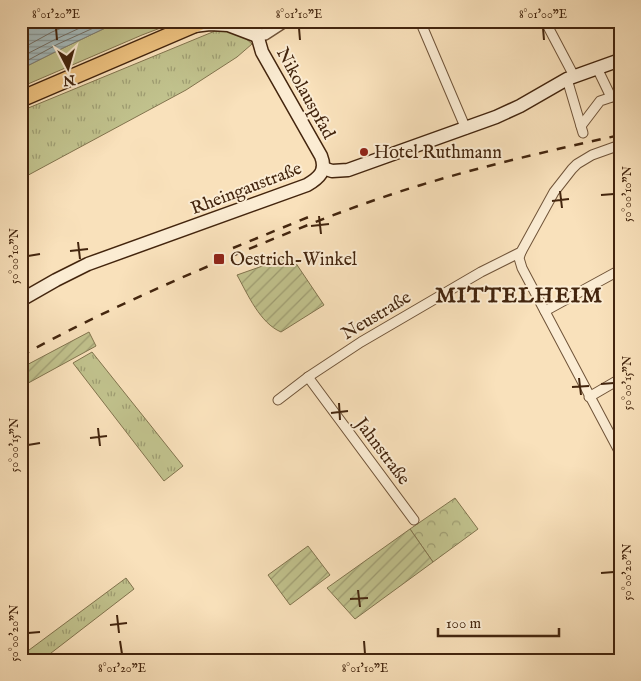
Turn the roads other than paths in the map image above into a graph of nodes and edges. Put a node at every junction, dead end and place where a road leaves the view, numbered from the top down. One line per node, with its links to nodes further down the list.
1 (285, 21): 5 (street)
2 (420, 21): 11 (street)
3 (545, 21): 8 (street)
4 (197, 24): 5 (main road); 10 (main road)
5 (252, 26): 13 (main road, Nikolauspfad)
6 (620, 60): 7 (main road, Rheingaustraße)
7 (598, 68): 8 (main road, Rheingaustraße); 9 (street)
8 (570, 78): 9 (street); 11 (main road, Rheingaustraße)
9 (615, 98)
10 (21, 99)
11 (466, 129): 13 (main road, Rheingaustraße)
12 (620, 145): 14 (street)
13 (323, 168): 16 (main road, Rheingaustraße)
14 (520, 252): 17 (street); 18 (street, Neustraße)
15 (620, 270): 17 (street)
16 (21, 300)
17 (545, 311): 20 (street)
18 (308, 377): 21 (street, Neustraße); 23 (street, Jahnstraße)
19 (620, 379): 20 (street)
20 (589, 397): 22 (street)
21 (278, 400)
22 (620, 453)
23 (414, 520)

